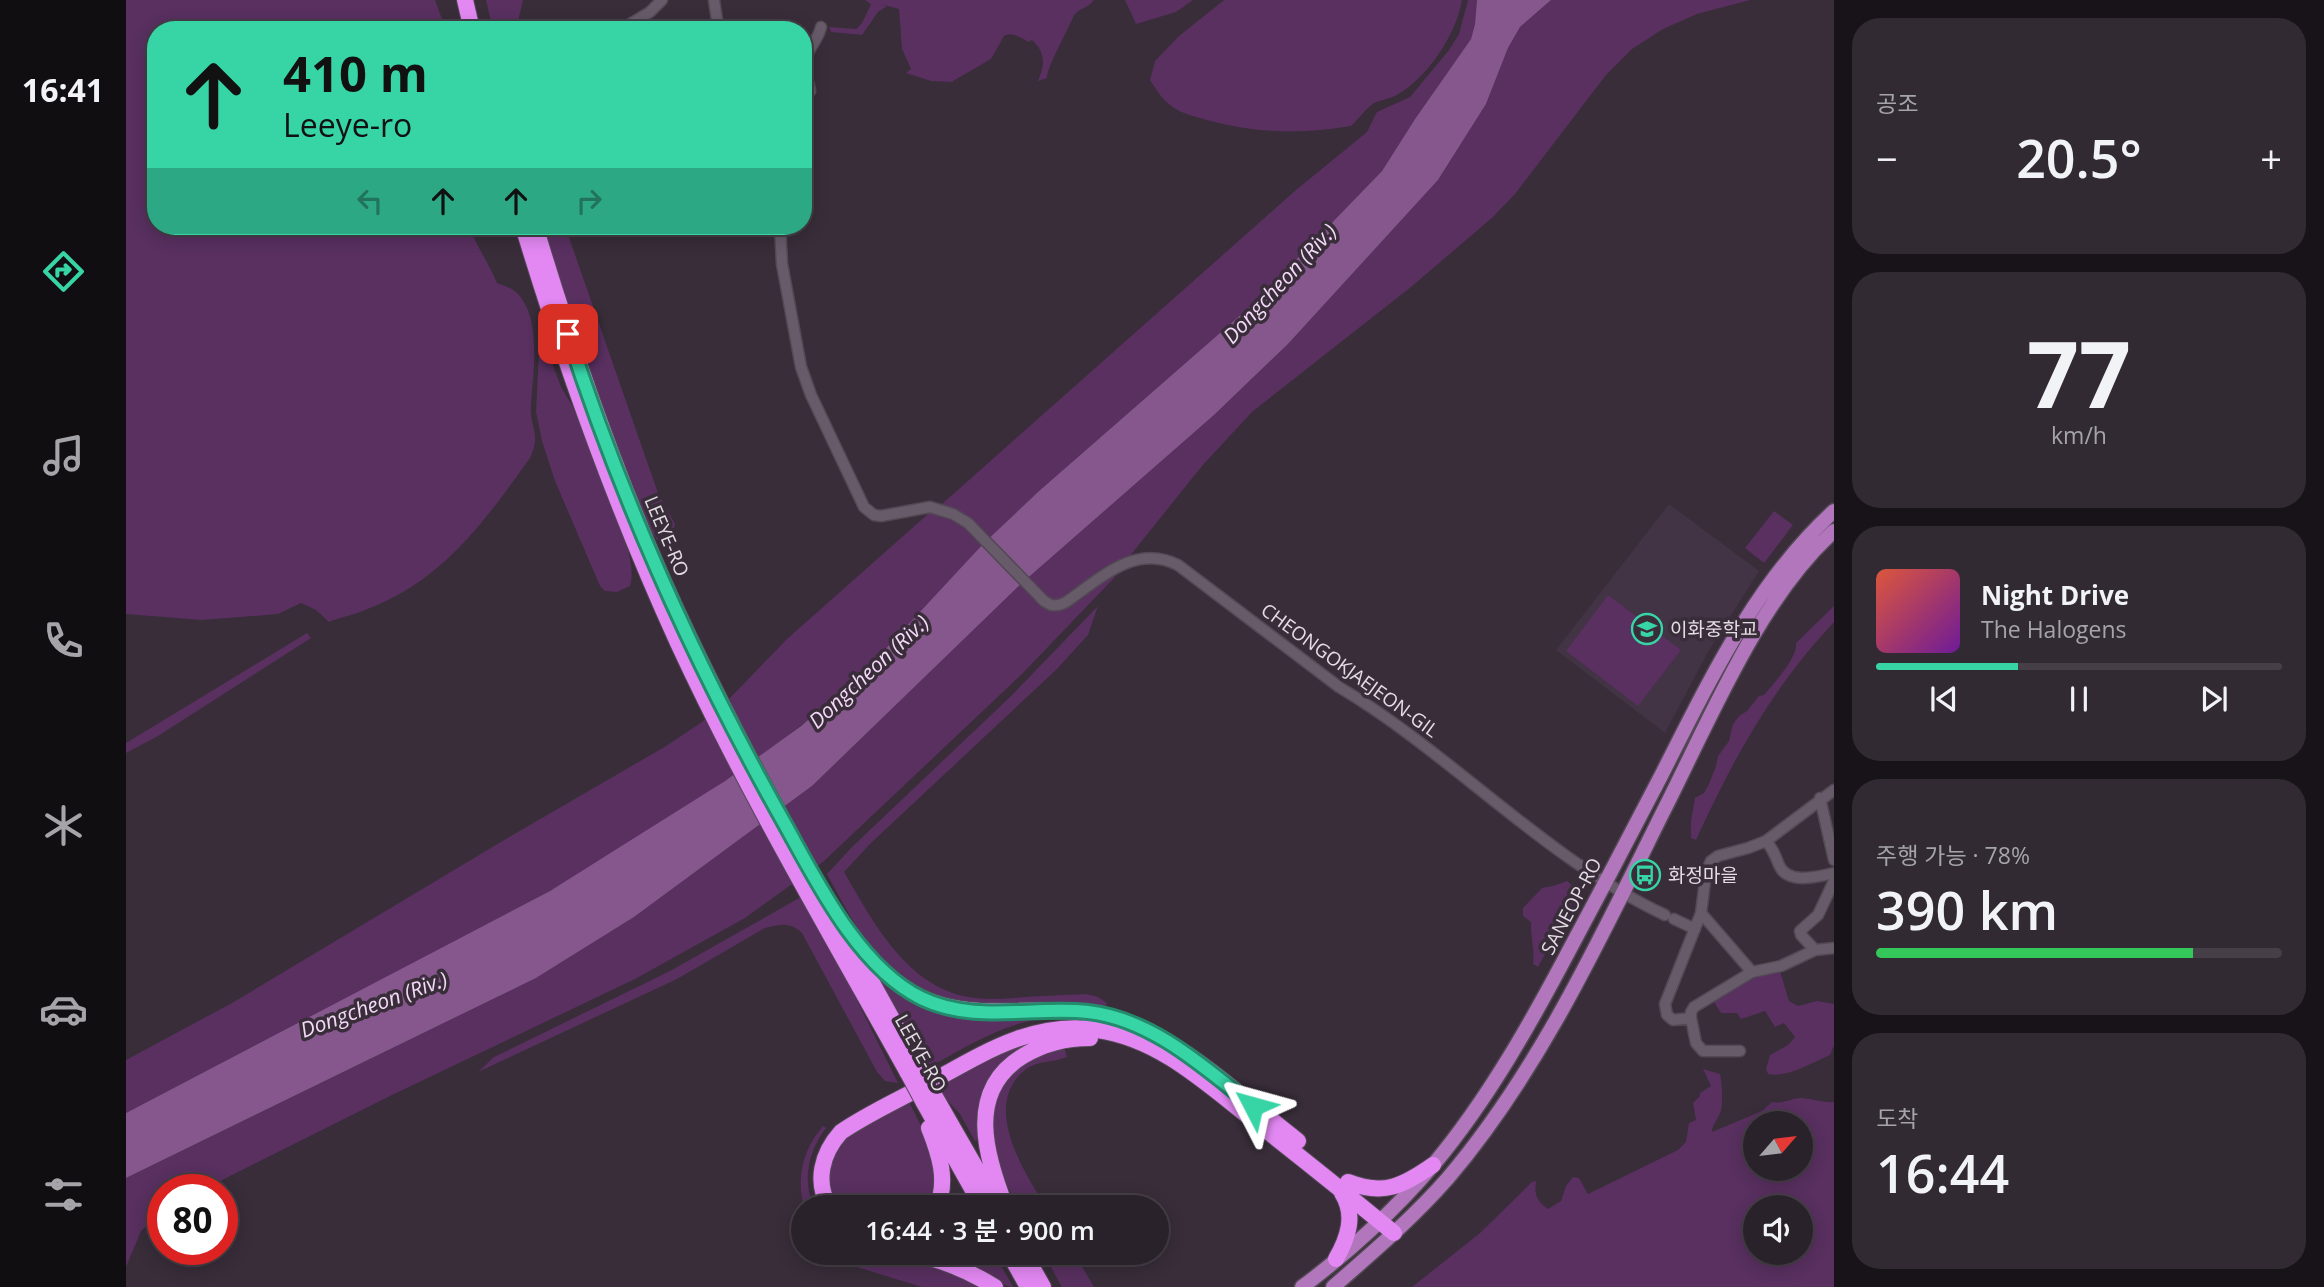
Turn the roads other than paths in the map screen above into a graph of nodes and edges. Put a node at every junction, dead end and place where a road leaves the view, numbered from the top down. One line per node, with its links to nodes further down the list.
1 (465, 0): 5 (highway)
2 (476, 0): 6 (highway)
3 (662, 0): 7 (street)
4 (714, 0): 8 (street)
5 (470, 21)
6 (481, 21)
7 (635, 21)
8 (718, 21)
9 (821, 27): 10 (street)
10 (812, 47)
11 (526, 235): 16 (highway, LEEYE-RO)
12 (538, 235): 16 (highway, LEEYE-RO)
13 (780, 235): 23 (street, CHEONGOKJAEJEON-GIL)
14 (1834, 511): 23 (main road, SANEOP-RO)
15 (1834, 531): 24 (main road, SANEOP-RO)
16 (638, 536): 25 (highway, LEEYE-RO)
17 (1834, 790): 18 (street)
18 (1820, 798): 19 (street); 20 (street)
19 (1766, 841): 21 (street); 26 (street)
20 (1834, 860)
21 (1834, 873)
22 (1834, 881): 29 (street)
23 (1606, 883): 24 (street, CHEONGOKJAEJEON-GIL); 36 (main road, SANEOP-RO)
24 (1623, 892): 27 (street, CHEONGOKJAEJEON-GIL); 45 (main road, SANEOP-RO)
25 (816, 893): 33 (highway); 35 (highway, LEEYE-RO, bridge)
26 (1701, 913): 27 (street); 30 (street)
27 (1695, 929): 31 (street)
28 (1834, 948): 29 (street)
29 (1815, 950): 30 (street)
30 (1752, 972): 31 (street)
31 (1691, 1018): 32 (street)
32 (1740, 1051)
33 (1183, 1053): 37 (highway); 38 (highway)
34 (1166, 1055): 37 (highway); 39 (highway); 43 (highway)
35 (925, 1100): 40 (highway); 41 (highway, LEEYE-RO); 42 (highway, LEEYE-RO)
36 (1433, 1165): 37 (highway); 44 (main road, SANEOP-RO)
37 (1343, 1185): 44 (highway); 46 (highway)
38 (816, 1195)
39 (824, 1195)
40 (941, 1195)
41 (976, 1195)
42 (989, 1195)
43 (1001, 1195)
44 (1383, 1217): 45 (highway); 46 (main road, SANEOP-RO)
45 (1398, 1229): 53 (main road, SANEOP-RO)
46 (1336, 1259): 52 (main road, SANEOP-RO)
47 (952, 1265): 51 (highway)
48 (1020, 1265): 50 (highway)
49 (1029, 1265): 50 (highway)
50 (1036, 1283)
51 (995, 1287)
52 (1302, 1287)
53 (1333, 1287)

